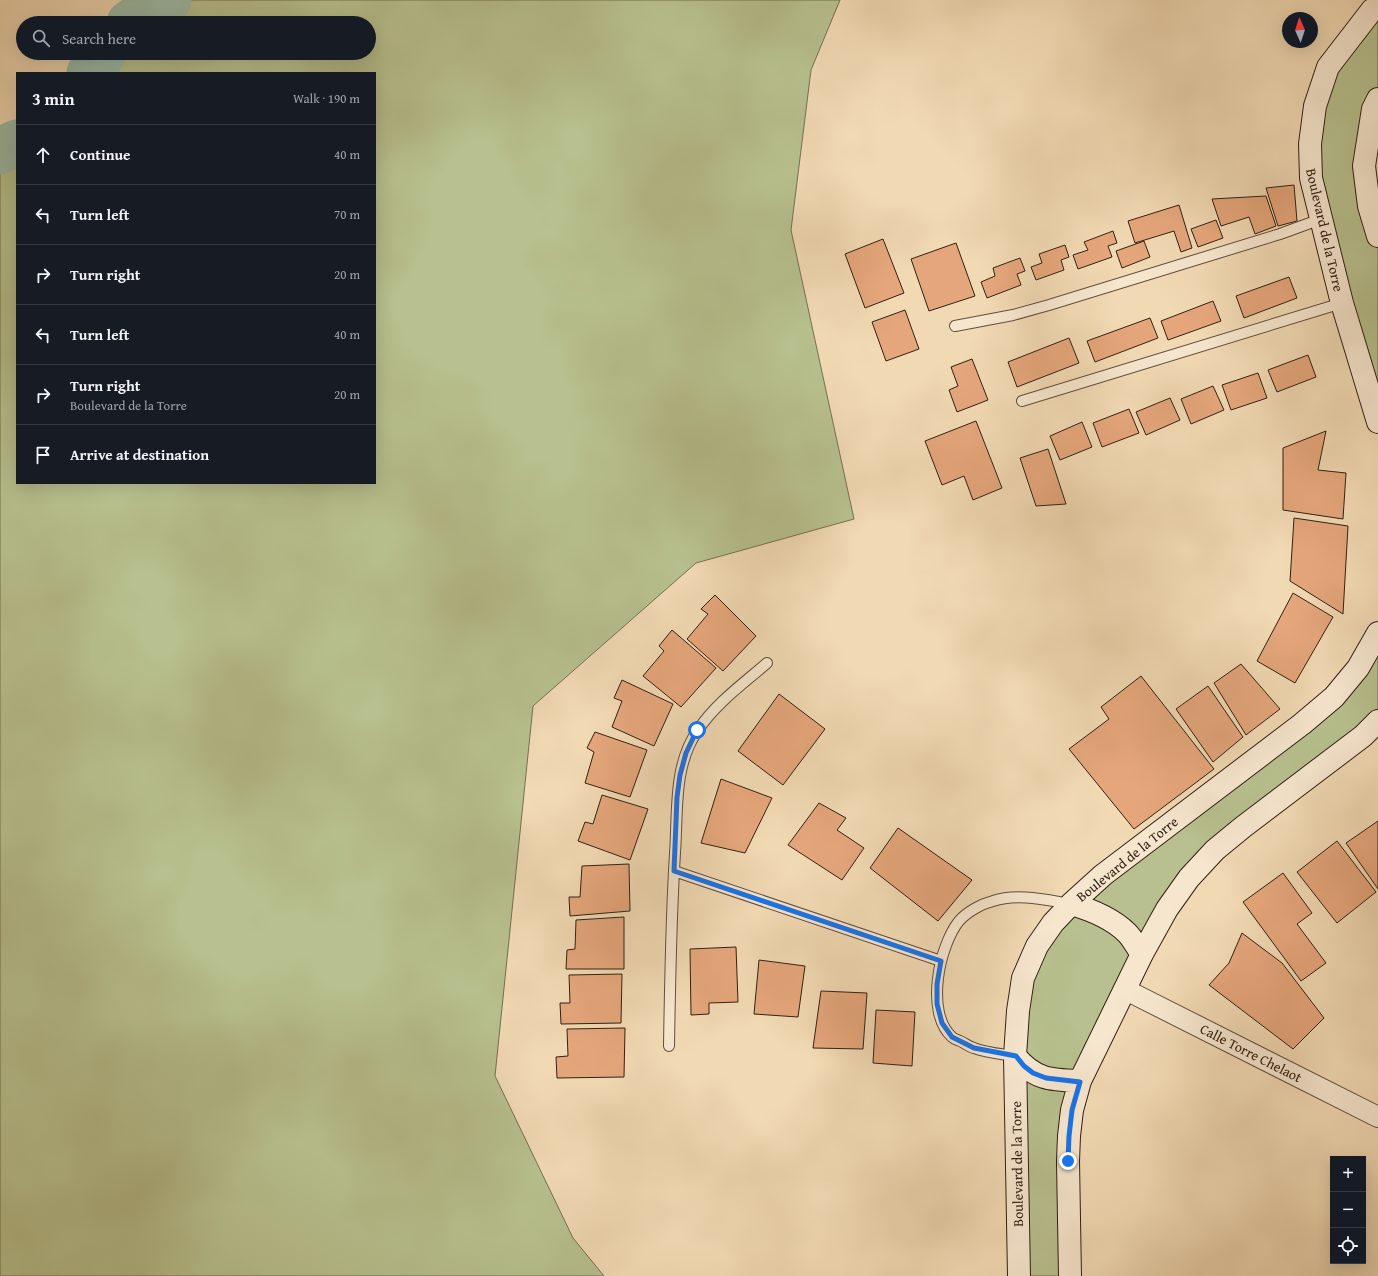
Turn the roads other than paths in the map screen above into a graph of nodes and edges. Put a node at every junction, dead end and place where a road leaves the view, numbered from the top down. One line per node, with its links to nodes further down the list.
1 (1378, 6): 3 (street, Boulevard de la Torre)
2 (1378, 99): 4 (street)
3 (1321, 219): 5 (street, Boulevard de la Torre); 6 (lane)
4 (1378, 236)
5 (1342, 303): 7 (lane); 8 (street, Boulevard de la Torre)
6 (955, 326)
7 (1022, 401)
8 (1378, 422)
9 (1378, 633): 13 (street, Boulevard de la Torre)
10 (768, 663): 12 (lane)
11 (1378, 720): 14 (street)
12 (674, 871): 15 (lane); 17 (lane)
13 (1072, 904): 14 (street); 15 (lane); 18 (street, Boulevard de la Torre)
14 (1142, 954): 16 (street)
15 (941, 961): 18 (lane)
16 (1124, 989): 19 (street); 20 (street, Calle Torre Chelaot)
17 (669, 1046)
18 (1016, 1056): 19 (street); 21 (street, Boulevard de la Torre)
19 (1080, 1082): 22 (street)
20 (1378, 1117)
21 (1019, 1276)
22 (1070, 1276)

